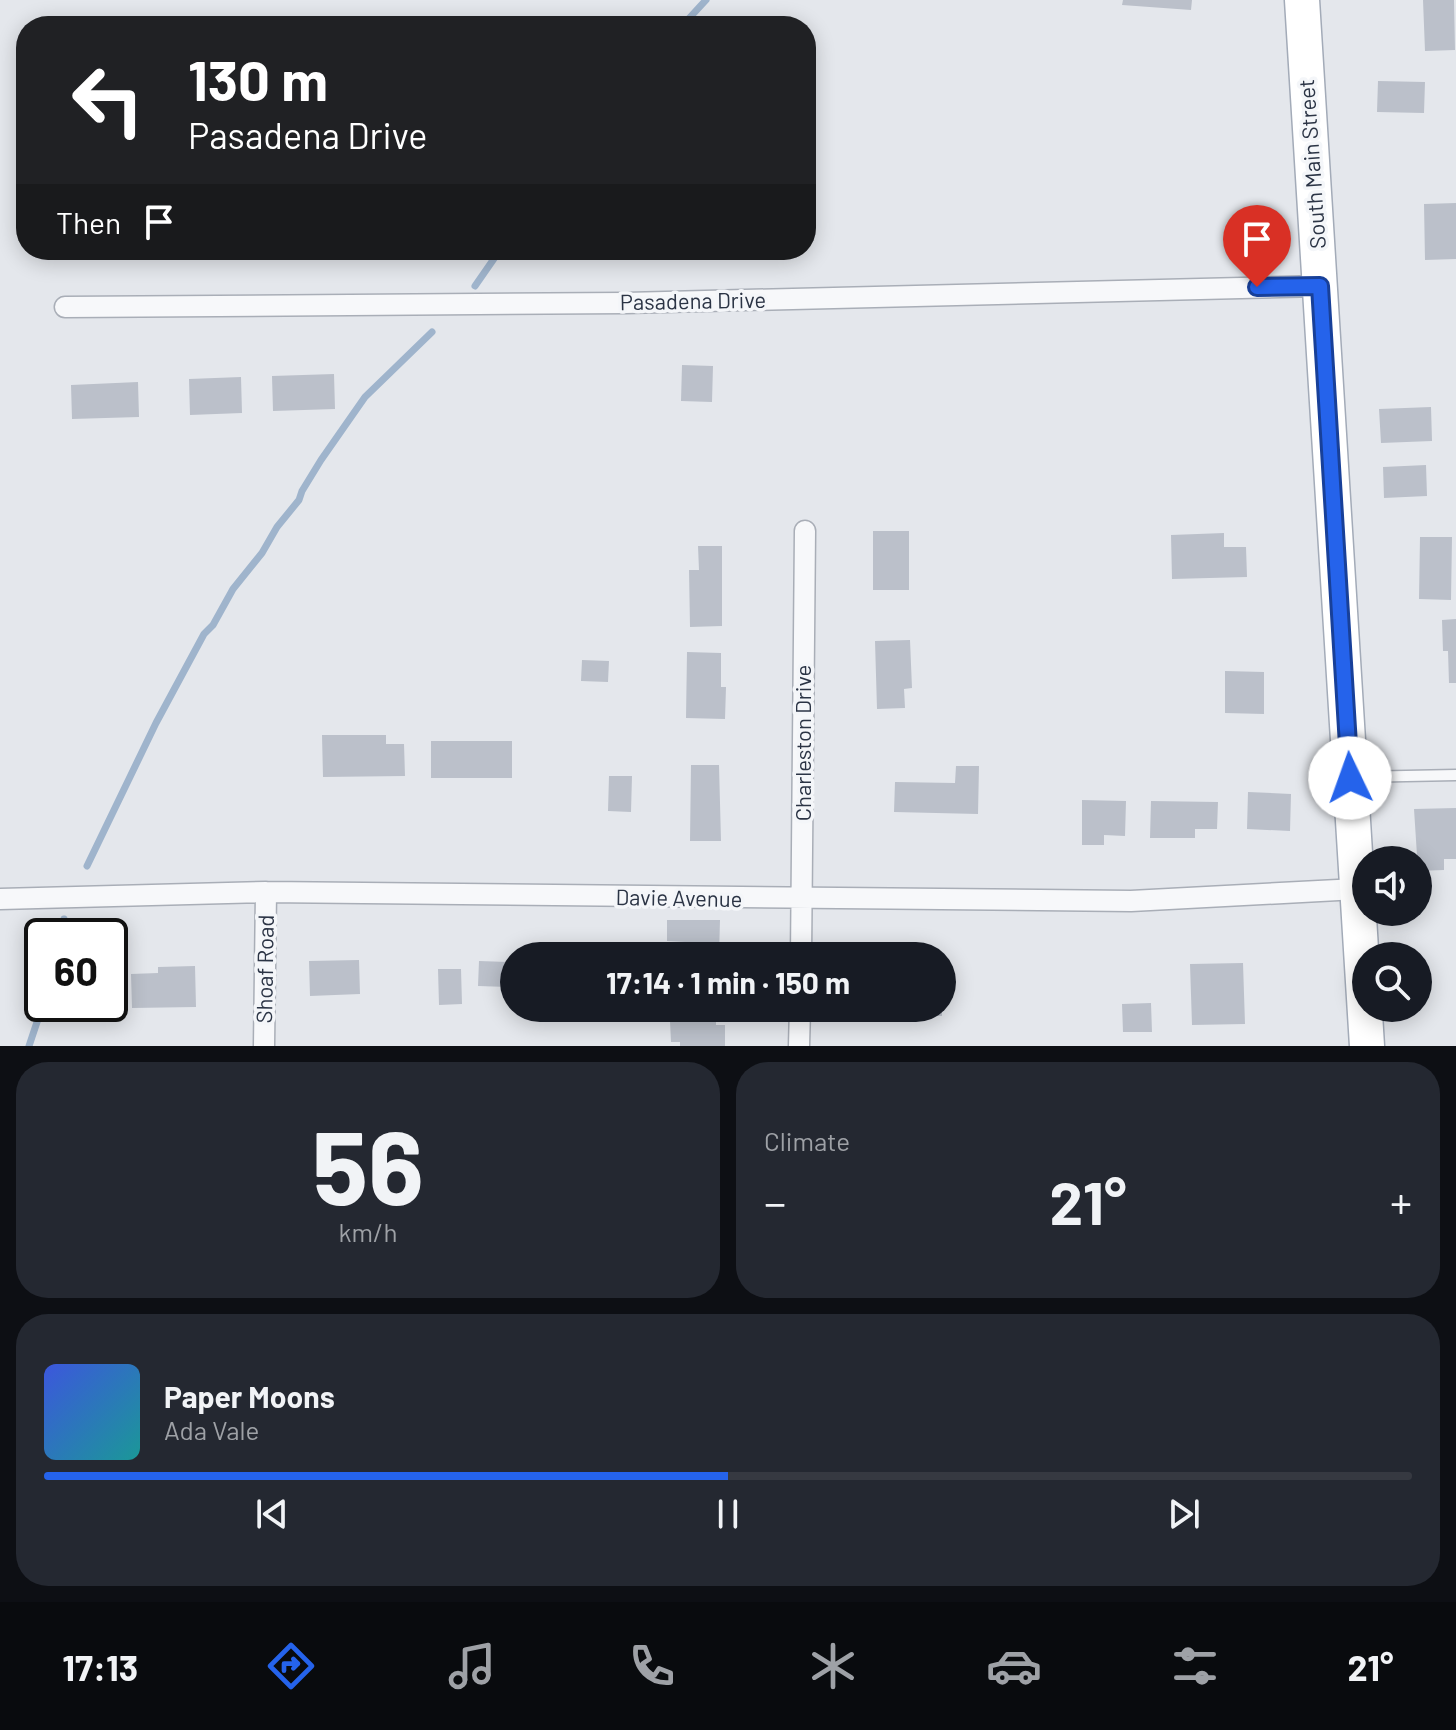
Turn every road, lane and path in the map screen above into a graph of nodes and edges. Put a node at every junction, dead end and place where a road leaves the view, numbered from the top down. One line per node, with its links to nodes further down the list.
1 (1302, 0): 2 (main road, South Main Street)
2 (1320, 286): 3 (street, Pasadena Drive); 6 (main road, South Main Street)
3 (65, 307)
4 (805, 531): 11 (street, Charleston Drive)
5 (1456, 775): 6 (lane)
6 (1350, 778): 7 (main road, South Main Street)
7 (1354, 846)
8 (1352, 889): 11 (street, Davie Avenue)
9 (266, 892): 10 (street, Davie Avenue); 11 (street, Davie Avenue); 15 (street, Shoaf Road)
10 (0, 899)
11 (802, 899): 13 (street, Charleston Drive)
12 (1359, 926): 17 (main road, South Main Street)
13 (801, 942)
14 (800, 1022): 16 (street)
15 (264, 1046)
16 (799, 1046)
17 (1367, 1046)

